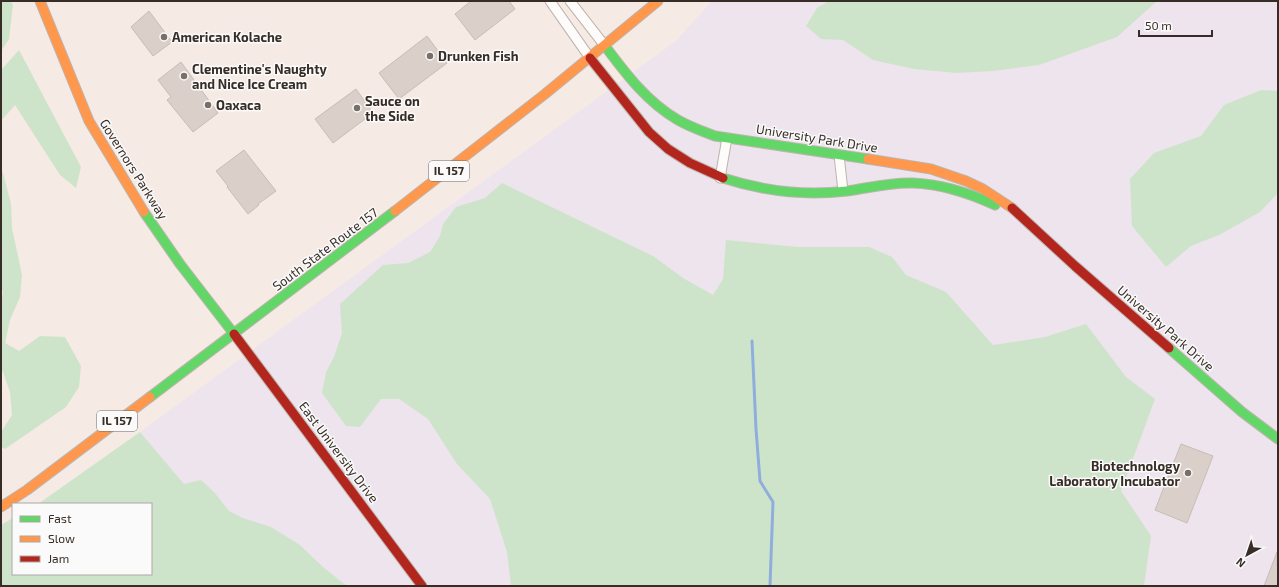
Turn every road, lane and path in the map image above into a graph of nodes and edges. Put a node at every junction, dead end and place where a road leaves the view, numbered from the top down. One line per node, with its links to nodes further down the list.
1 (40, 1): 12 (main road, Governors Parkway)
2 (550, 1): 6 (street)
3 (570, 1): 5 (street)
4 (658, 1): 5 (main road, South State Route 157 / IL 157)
5 (605, 46): 6 (main road, South State Route 157 / IL 157); 7 (main road, University Park Drive)
6 (590, 58): 9 (main road, University Park Drive); 12 (main road, South State Route 157 / IL 157)
7 (727, 138): 8 (main road, University Park Drive); 9 (street)
8 (839, 155): 10 (street); 11 (main road, University Park Drive)
9 (720, 178): 10 (main road, University Park Drive)
10 (844, 192): 11 (main road, University Park Drive)
11 (1040, 233): 13 (main road, University Park Drive)
12 (234, 334): 14 (main road, South State Route 157 / IL 157); 15 (main road, East University Drive)
13 (1278, 438)
14 (1, 508)
15 (422, 586)

